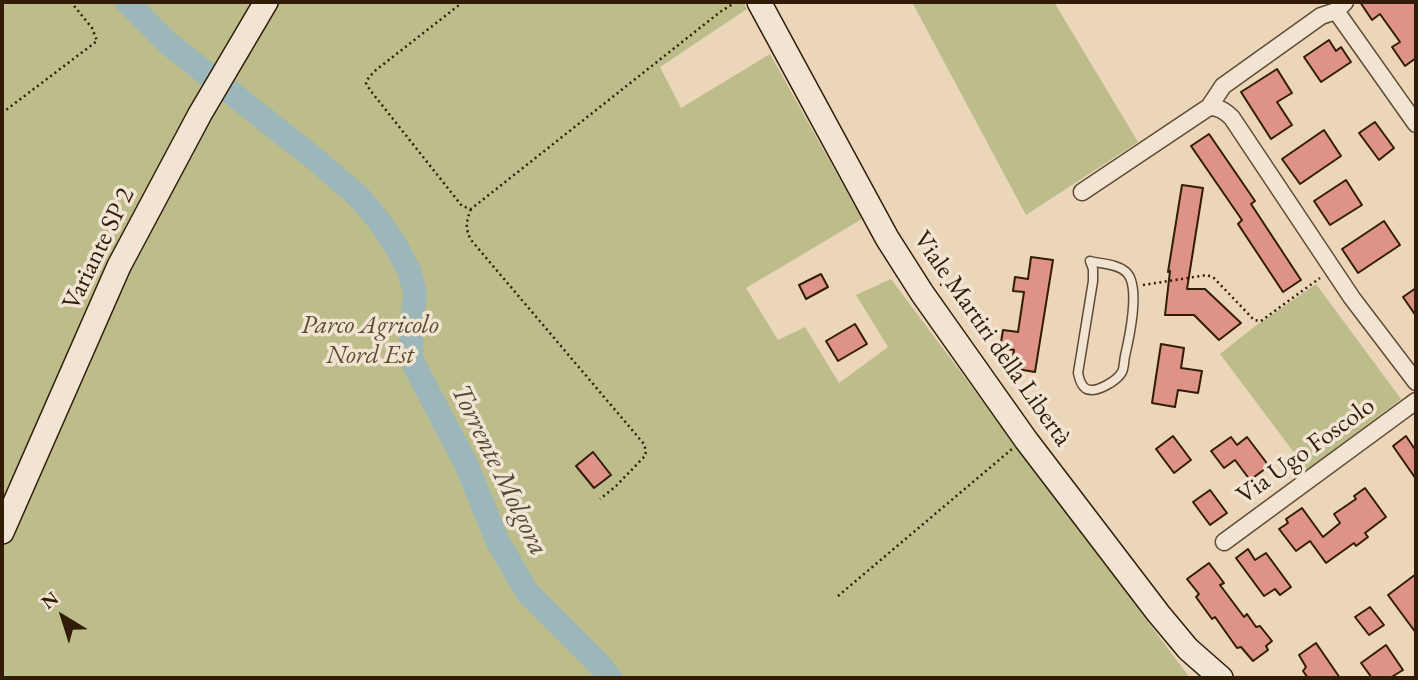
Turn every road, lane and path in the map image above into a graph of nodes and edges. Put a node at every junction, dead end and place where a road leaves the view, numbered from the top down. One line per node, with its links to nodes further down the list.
1 (71, 2): 8 (path)
2 (266, 2): 18 (street, Variante SP 2)
3 (463, 2): 11 (path)
4 (736, 2): 11 (path)
5 (759, 2): 16 (street, Viale Martiri della Libertà)
6 (1340, 6): 7 (street); 9 (street)
7 (1209, 107): 10 (street); 12 (street)
8 (2, 113)
9 (1416, 124)
10 (1082, 192)
11 (471, 209): 17 (path)
12 (1334, 269): 13 (path); 14 (street)
13 (1132, 287): 13 (lane)
14 (1416, 382)
15 (1416, 401): 19 (street, Via Ugo Foscolo)
16 (1026, 440): 20 (path); 21 (street, Viale Martiri della Libertà)
17 (600, 499)
18 (2, 532)
19 (1224, 542)
20 (838, 596)
21 (1220, 678)

